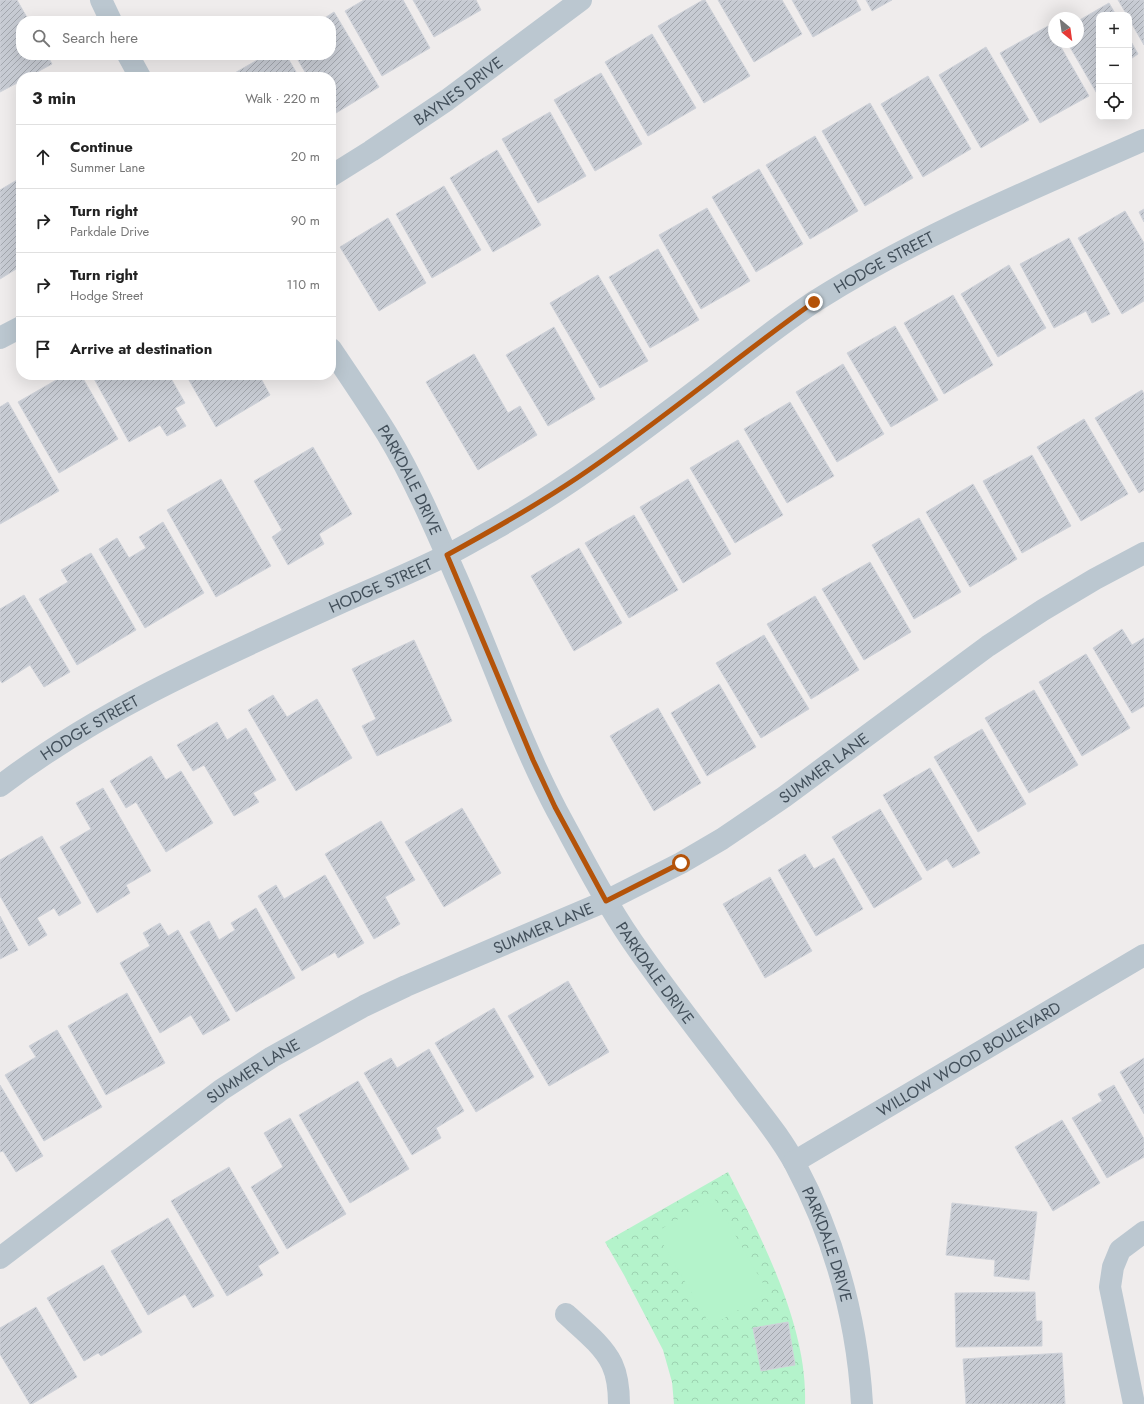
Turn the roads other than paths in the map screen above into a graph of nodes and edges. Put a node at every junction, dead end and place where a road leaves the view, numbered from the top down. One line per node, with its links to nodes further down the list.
1 (101, 0): 3 (street)
2 (581, 0): 7 (street, BAYNES DRIVE)
3 (109, 16)
4 (131, 60): 5 (street)
5 (137, 72)
6 (1144, 140): 12 (street, HODGE STREET)
7 (336, 173)
8 (16, 330): 9 (street)
9 (0, 338)
10 (336, 357): 12 (street, PARKDALE DRIVE)
11 (1144, 553): 14 (street, SUMMER LANE)
12 (447, 555): 13 (street, HODGE STREET); 14 (street, PARKDALE DRIVE)
13 (0, 786)
14 (606, 901): 16 (street, PARKDALE DRIVE); 18 (street, SUMMER LANE)
15 (1144, 956): 16 (street, WILLOW WOOD BOULEVARD)
16 (794, 1162): 21 (street, PARKDALE DRIVE)
17 (1144, 1232): 22 (street)
18 (0, 1258)
19 (566, 1314): 20 (street)
20 (619, 1404)
21 (862, 1404)
22 (1134, 1404)

